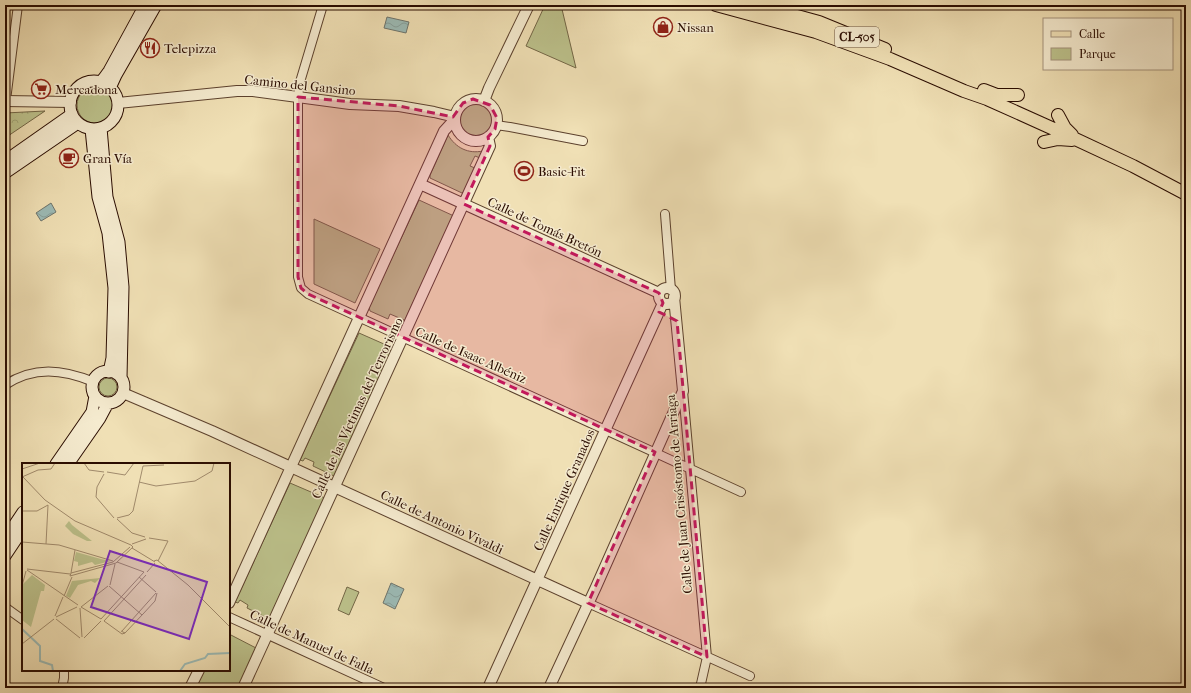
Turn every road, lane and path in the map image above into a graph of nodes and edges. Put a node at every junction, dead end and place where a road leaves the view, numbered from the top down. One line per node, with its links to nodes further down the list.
1 (18, 5): 13 (street)
2 (145, 5): 9 (main road)
3 (156, 5): 9 (main road)
4 (323, 5): 11 (street, Calle de Isaac Albéniz)
5 (529, 5): 14 (street)
6 (716, 5): 12 (main road, CL-505)
7 (757, 5): 8 (main road, CL-505)
8 (953, 80): 10 (main road); 12 (main road, CL-505)
9 (106, 85): 15 (main road); 16 (main road)
10 (1018, 95)
11 (298, 97): 16 (street, Camino del Gansino); 19 (street, Camino del Gansino); 35 (street, Calle de Isaac Albéniz)
12 (987, 99): 23 (main road, CL-505)
13 (5, 101): 15 (street)
14 (484, 101): 19 (street); 20 (street)
15 (71, 102): 18 (main road)
16 (118, 103): 21 (main road)
17 (1058, 115): 23 (main road)
18 (75, 118): 21 (main road); 26 (main road); 27 (main road)
19 (454, 118): 22 (street); 28 (street)
20 (496, 125): 22 (street); 24 (street)
21 (96, 128): 39 (main road); 40 (main road)
22 (488, 137): 30 (street, Calle de las Víctimas del Terrorismo)
23 (1078, 140): 25 (main road); 29 (main road, CL-505)
24 (583, 141)
25 (1044, 142)
26 (5, 161)
27 (5, 173)
28 (420, 184): 30 (street, Calle de Tomás Bretón); 35 (street)
29 (1186, 194)
30 (464, 204): 32 (street, Calle de Tomás Bretón); 38 (street, Calle de las Víctimas del Terrorismo)
31 (665, 214): 33 (street, Calle de Juan Crisóstomo de Arriaga)
32 (659, 293): 33 (street); 34 (street)
33 (672, 293): 34 (street); 37 (street, Calle de Juan Crisóstomo de Arriaga)
34 (663, 303): 36 (street, Calle Enrique Granados)
35 (359, 318): 38 (street, Calle de Isaac Albéniz); 51 (street)
36 (656, 319): 37 (street); 47 (street, Calle Enrique Granados)
37 (677, 321): 43 (street, Calle de Juan Crisóstomo de Arriaga)
38 (403, 338): 47 (street, Calle de Isaac Albéniz); 53 (street, Calle de las Víctimas del Terrorismo)
39 (109, 372): 40 (main road); 41 (main road)
40 (121, 378): 44 (main road)
41 (94, 382): 42 (street); 45 (main road)
42 (5, 385)
43 (683, 390): 48 (street); 52 (street, Calle de Juan Crisóstomo de Arriaga)
44 (123, 393): 46 (main road); 51 (street, Calle de Antonio Vivaldi)
45 (95, 396): 46 (main road); 49 (main road)
46 (108, 403): 50 (main road)
47 (606, 430): 48 (street, Calle de Isaac Albéniz); 59 (street, Calle Enrique Granados)
48 (655, 452): 52 (street, Calle de Isaac Albéniz); 61 (street)
49 (57, 463)
50 (69, 463)
51 (290, 467): 53 (street, Calle de Antonio Vivaldi); 60 (street)
52 (689, 467): 54 (street, Calle de Isaac Albéniz); 66 (street, Calle de Juan Crisóstomo de Arriaga)
53 (335, 487): 59 (street, Calle de Antonio Vivaldi); 65 (street, Calle de las Víctimas del Terrorismo)
54 (741, 492)
55 (22, 514): 57 (main road)
56 (22, 530): 58 (main road)
57 (5, 539)
58 (5, 556)
59 (537, 580): 61 (street, Calle de Antonio Vivaldi); 74 (street, Calle Enrique Granados)
60 (230, 601)
61 (588, 603): 66 (street, Calle de Antonio Vivaldi); 75 (street)
62 (5, 607): 64 (street)
63 (230, 617): 65 (street, Calle de Manuel de Falla)
64 (22, 619)
65 (267, 635): 72 (street, Calle de las Víctimas del Terrorismo); 73 (street, Calle de Manuel de Falla)
66 (707, 657): 69 (street, Calle de Antonio Vivaldi); 76 (street, Calle de Juan Crisóstomo de Arriaga)
67 (64, 671): 70 (street)
68 (198, 671): 71 (street)
69 (750, 676)
70 (62, 688)
71 (190, 688)
72 (243, 688)
73 (384, 688)
74 (488, 688)
75 (549, 688)
76 (700, 688)

